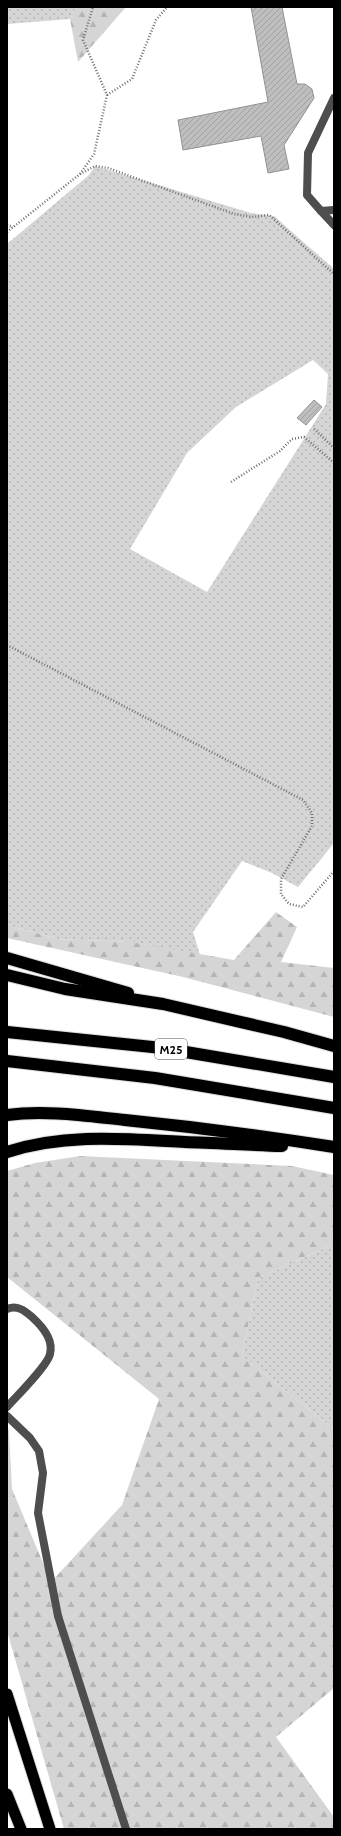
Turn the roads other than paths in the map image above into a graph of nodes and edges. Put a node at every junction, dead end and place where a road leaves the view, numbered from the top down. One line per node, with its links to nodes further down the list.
1 (334, 98): 3 (lane)
2 (334, 210): 3 (lane)
3 (321, 211): 4 (lane)
4 (334, 225)
5 (7, 958): 7 (highway)
6 (7, 975): 7 (highway)
7 (163, 1004): 9 (highway)
8 (7, 1032): 11 (highway, M25)
9 (334, 1046)
10 (7, 1061): 12 (highway, M25)
11 (334, 1077)
12 (334, 1108)
13 (7, 1115): 14 (highway)
14 (334, 1148): 15 (highway)
15 (7, 1152)
16 (7, 1308): 17 (lane)
17 (7, 1407)
18 (7, 1416): 23 (lane)
19 (7, 1694): 22 (highway)
20 (7, 1794): 21 (highway)
21 (21, 1829)
22 (50, 1829)
23 (126, 1829)

